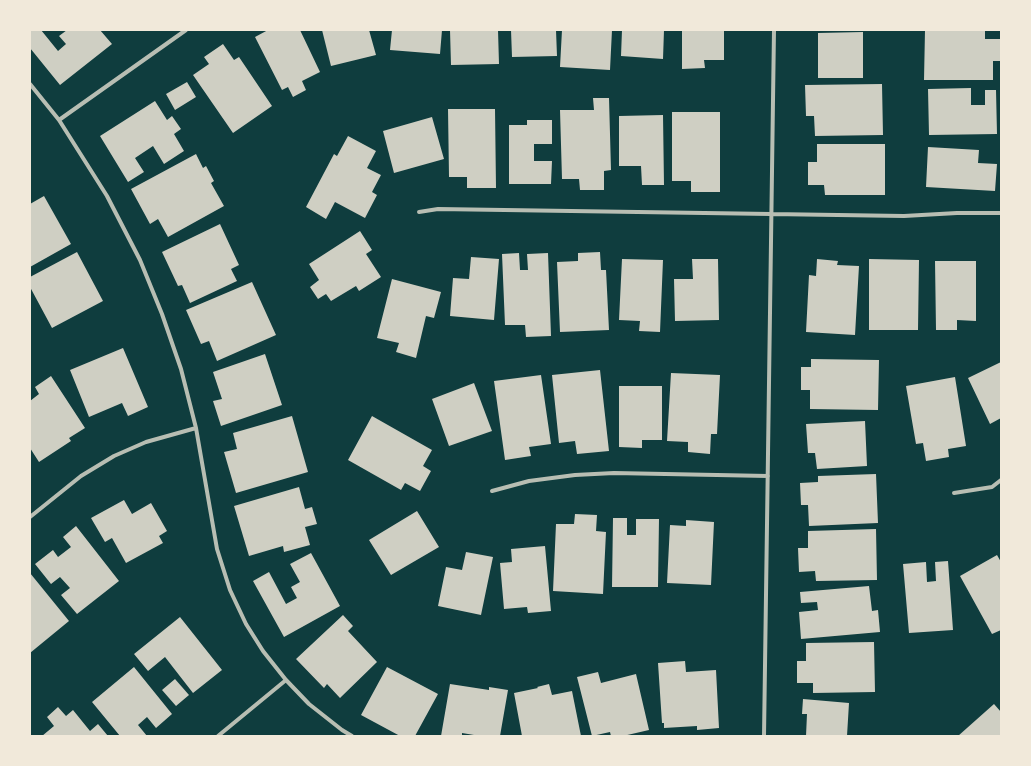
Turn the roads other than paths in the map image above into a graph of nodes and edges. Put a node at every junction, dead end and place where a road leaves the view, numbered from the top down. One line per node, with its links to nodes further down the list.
1 (186, 30): 4 (street)
2 (774, 30): 7 (street)
3 (30, 84): 4 (street)
4 (59, 120): 8 (street)
5 (419, 212): 7 (street)
6 (1001, 213): 7 (street)
7 (772, 214): 9 (street)
8 (196, 428): 13 (street); 14 (street)
9 (768, 476): 11 (street); 17 (street)
10 (1001, 480): 12 (street)
11 (492, 491)
12 (954, 492)
13 (30, 517)
14 (286, 680): 15 (street); 16 (street)
15 (218, 736)
16 (352, 736)
17 (764, 736)

